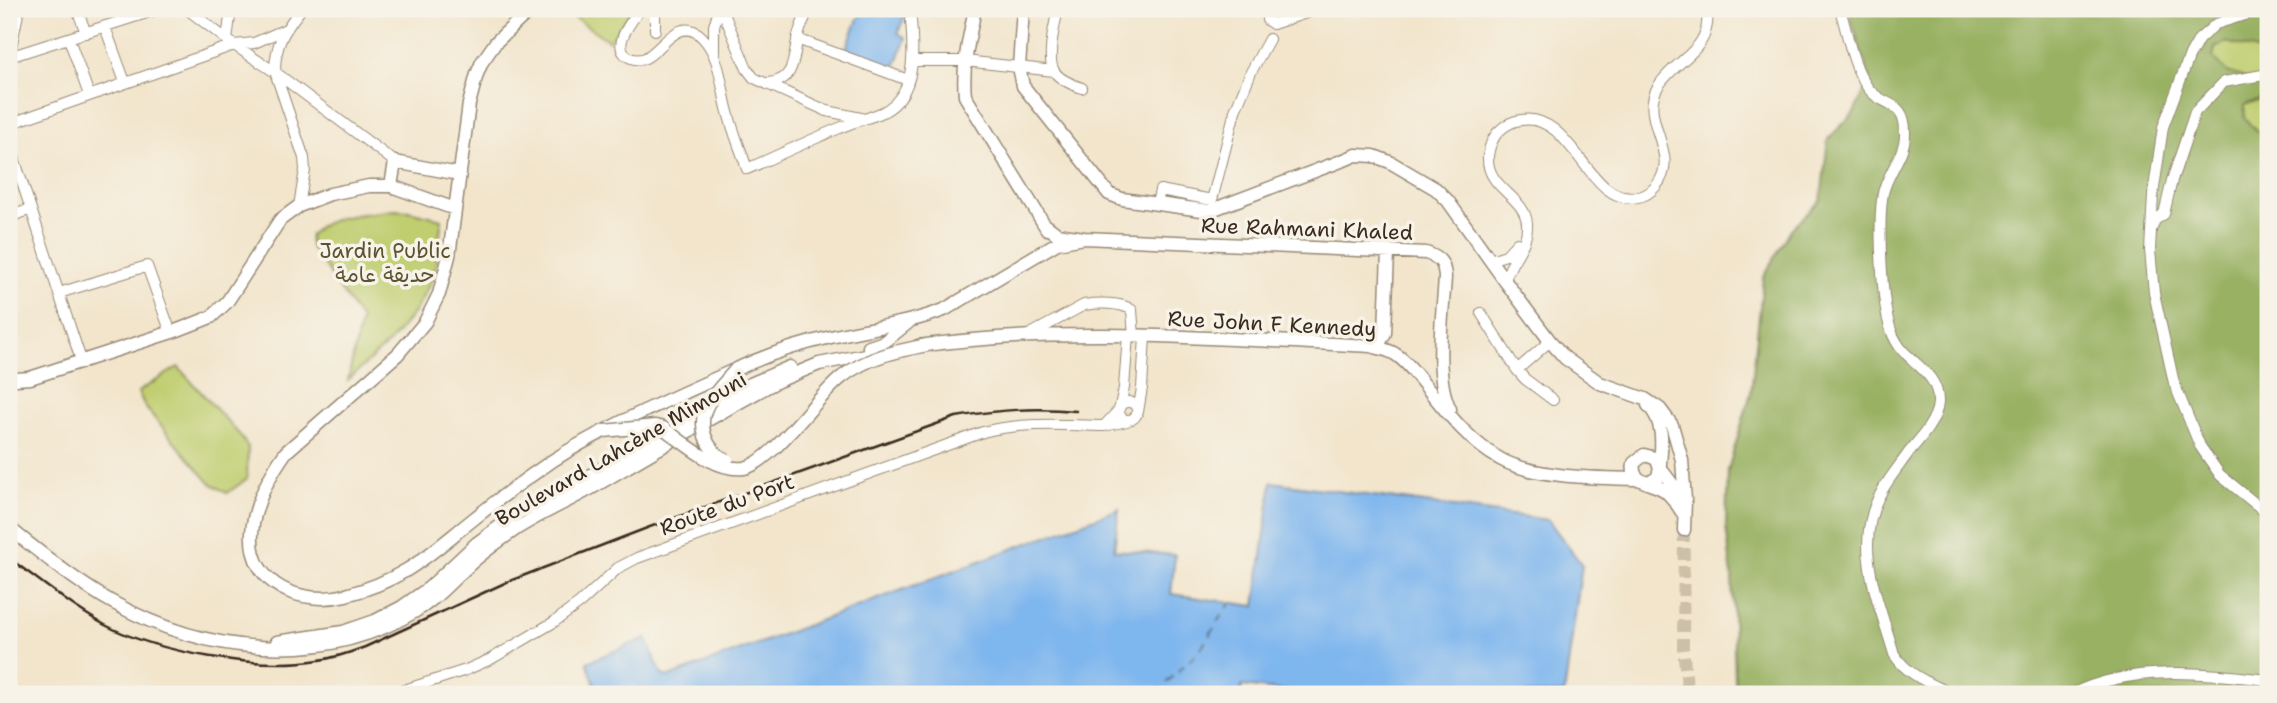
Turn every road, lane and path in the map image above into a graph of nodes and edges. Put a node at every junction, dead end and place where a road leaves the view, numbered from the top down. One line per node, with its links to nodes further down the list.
1 (19, 9): 30 (street)
2 (78, 9): 24 (street)
3 (159, 9): 21 (street)
4 (187, 9): 28 (street)
5 (232, 9): 28 (street)
6 (301, 9): 22 (street)
7 (531, 9): 46 (main road)
8 (640, 9): 29 (street)
9 (655, 9): 23 (street)
10 (720, 9): 29 (street); 39 (street)
11 (808, 9): 26 (street)
12 (910, 9): 31 (street)
13 (975, 9): 32 (main road)
14 (1023, 9): 33 (main road)
15 (1058, 9): 34 (street)
16 (1318, 9): 20 (street)
17 (1707, 9): 54 (street)
18 (1840, 9): 96 (street)
19 (2263, 9): 55 (street)
20 (1267, 13)
21 (105, 27): 24 (street); 38 (street)
22 (286, 29): 28 (street); 35 (street)
23 (655, 30)
24 (86, 33): 25 (street)
25 (69, 39): 30 (street); 41 (street)
26 (797, 39): 37 (street); 39 (street)
27 (1269, 39): 48 (street)
28 (231, 43): 35 (street); 38 (street)
29 (713, 52): 42 (street)
30 (9, 57)
31 (913, 61): 32 (street); 37 (street)
32 (965, 61): 33 (street); 53 (main road)
33 (1019, 67): 34 (street); 48 (main road)
34 (1054, 71): 40 (street)
35 (275, 72): 45 (street); 49 (street)
36 (2268, 74): 55 (street)
37 (908, 80): 42 (street)
38 (125, 82): 41 (street)
39 (767, 83): 42 (street)
40 (1082, 88)
41 (89, 95): 43 (street)
42 (862, 118)
43 (9, 124)
44 (9, 143): 50 (street)
45 (395, 163): 46 (main road); 47 (main road)
46 (459, 174): 51 (main road)
47 (391, 186): 49 (main road); 51 (main road)
48 (1157, 204): 59 (main road)
49 (299, 206): 64 (main road)
50 (32, 209): 52 (street); 61 (street)
51 (455, 209): 83 (main road)
52 (9, 217)
53 (1044, 224): 56 (main road); 57 (main road)
54 (1526, 232): 59 (street); 60 (street)
55 (2151, 233): 91 (street)
56 (1084, 238): 57 (main road); 58 (main road, Rue Rahmani Khaled)
57 (1041, 251): 63 (main road)
58 (1388, 252): 69 (main road); 71 (main road, Rue Rahmani Khaled)
59 (1490, 260): 60 (main road)
60 (1505, 281): 67 (main road)
61 (59, 293): 64 (street); 70 (street)
62 (1480, 313): 73 (street)
63 (909, 321): 72 (main road); 93 (main road, Boulevard Lahcène Mimouni)
64 (171, 333): 70 (main road)
65 (1026, 336): 66 (main road, Rue John F Kennedy); 66 (street); 68 (main road, Boulevard Lahcène Mimouni)
66 (1136, 336): 69 (main road, Rue John F Kennedy); 78 (street); 79 (street)
67 (1550, 341): 73 (street); 76 (main road)
68 (928, 345): 85 (main road, bridge); 93 (main road, Boulevard Lahcène Mimouni)
69 (1370, 346): 75 (main road, Rue John F Kennedy)
70 (82, 363): 74 (main road)
71 (1441, 365): 75 (main road); 81 (main road, Rue Rahmani Khaled)
72 (736, 369): 83 (main road); 85 (main road, bridge)
73 (1517, 370): 77 (street)
74 (9, 376)
75 (1421, 380): 81 (main road, Rue John F Kennedy)
76 (1636, 397): 84 (main road); 87 (main road); 90 (main road)
77 (1553, 400)
78 (1119, 409): 79 (street); 80 (street); 82 (street)
79 (1138, 412): 80 (street)
80 (1128, 421): 82 (street, Route du Port)
81 (1459, 424): 88 (main road, Rue John F Kennedy)
82 (1104, 426): 95 (street, Route du Port)
83 (604, 431): 85 (main road, bridge)
84 (1644, 456): 86 (main road); 87 (main road)
85 (764, 457)
86 (1633, 466): 88 (main road, Rue John F Kennedy); 89 (main road)
87 (1660, 466): 89 (main road); 90 (main road)
88 (1594, 477): 89 (main road, Rue John F Kennedy)
89 (1643, 481): 90 (main road)
90 (1682, 512)
91 (2268, 514)
92 (9, 528): 93 (main road, Boulevard Lahcène Mimouni)
93 (261, 647)
94 (2268, 680): 97 (street)
95 (392, 694)
96 (1952, 694)
97 (2072, 694)

